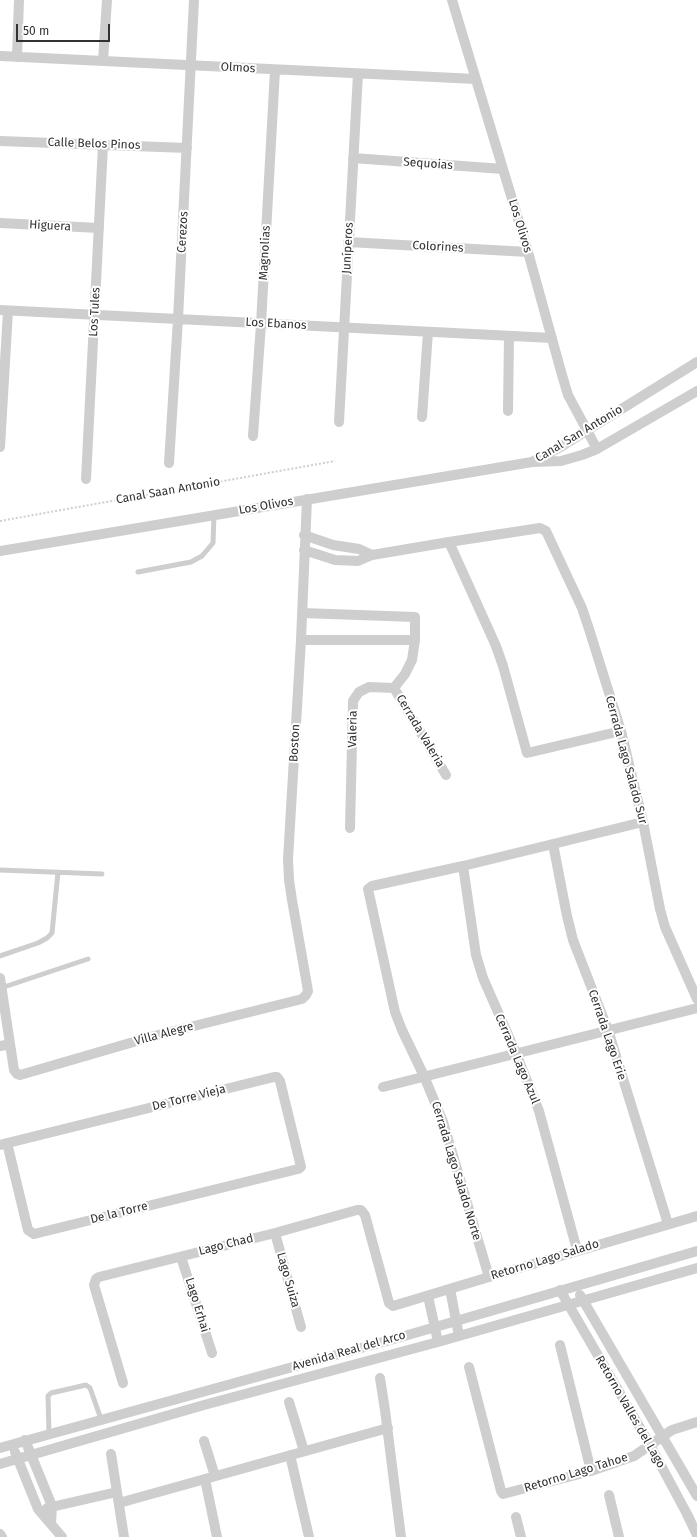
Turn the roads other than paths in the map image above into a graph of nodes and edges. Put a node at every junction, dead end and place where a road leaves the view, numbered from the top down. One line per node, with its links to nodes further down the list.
1 (18, 0): 6 (street)
2 (107, 0): 7 (street)
3 (194, 0): 8 (street, Cerezos)
4 (452, 0): 11 (street, Los Olivos)
5 (0, 56): 6 (street, Olmos)
6 (17, 57): 7 (street, Olmos)
7 (104, 61): 8 (street, Olmos)
8 (191, 66): 9 (street, Olmos); 14 (street, Cerezos)
9 (275, 70): 10 (street, Olmos); 24 (street, Magnolias)
10 (358, 74): 11 (street, Olmos); 15 (street, Juníperos)
11 (476, 80): 16 (street, Los Olivos)
12 (0, 141): 13 (street, Calle Belos Pinos)
13 (103, 145): 14 (street, Calle Belos Pinos); 18 (street, Los Tules)
14 (187, 148): 23 (street, Cerezos)
15 (353, 158): 16 (street, Sequoias); 19 (street, Juníperos)
16 (503, 169): 20 (street, Los Olivos)
17 (0, 223): 18 (street, Higuera)
18 (99, 228): 22 (street, Los Tules)
19 (348, 242): 20 (street, Colorines); 25 (street, Juníperos)
20 (528, 252): 28 (street, Los Olivos)
21 (4, 310): 22 (street, Los Ebanos); 31 (street)
22 (95, 315): 23 (street, Los Ebanos); 41 (street, Los Tules)
23 (178, 320): 24 (street, Los Ebanos); 40 (street, Cerezos)
24 (261, 324): 25 (street, Los Ebanos); 36 (street, Magnolias)
25 (343, 328): 26 (street, Los Ebanos); 34 (street, Juníperos)
26 (428, 332): 27 (street, Los Ebanos); 33 (street)
27 (509, 336): 28 (street, Los Ebanos); 32 (street)
28 (552, 338): 35 (street, Los Olivos)
29 (697, 362): 35 (street, Canal San Antonio)
30 (697, 391): 38 (street, Canal San Antonio)
31 (2, 392): 37 (street)
32 (508, 412)
33 (422, 417)
34 (339, 422)
35 (587, 430): 38 (street, Los Olivos); 39 (street, Canal San Antonio)
36 (253, 436)
37 (0, 447)
38 (597, 449): 39 (street, Canal San Antonio)
39 (532, 462): 42 (street, Los Olivos)
40 (169, 463)
41 (86, 479)
42 (307, 499): 43 (street, Los Olivos); 44 (street, Boston)
43 (214, 515): 47 (street, Los Olivos); 49 (lane)
44 (304, 535): 46 (street, Boston); 48 (street)
45 (449, 542): 48 (street); 54 (street, Cerrada Lago Salado Sur); 54 (street)
46 (304, 550): 48 (street); 50 (street, Boston)
47 (0, 552)
48 (372, 555)
49 (138, 572)
50 (302, 614): 51 (street, Boston); 52 (street)
51 (301, 640): 52 (street); 66 (street, Boston)
52 (415, 640): 53 (street)
53 (394, 688): 55 (street, Cerrada Valeria); 57 (street, Valeria)
54 (620, 731): 56 (street, Cerrada Lago Salado Sur)
55 (446, 775)
56 (643, 822): 58 (street); 67 (street, Cerrada Lago Salado Sur)
57 (350, 828)
58 (553, 844): 59 (street); 69 (street, Cerrada Lago Erie)
59 (463, 866): 71 (street, Cerrada Lago Azul); 72 (street, Cerrada Lago Salado Norte)
60 (0, 870): 61 (lane)
61 (58, 872): 62 (lane); 63 (lane)
62 (102, 874)
63 (0, 956)
64 (88, 959): 65 (lane)
65 (1, 983): 70 (street)
66 (307, 985): 70 (street, Villa Alegre)
67 (697, 999)
68 (697, 1008): 69 (street)
69 (608, 1030): 71 (street); 77 (street, Cerrada Lago Erie)
70 (5, 1045)
71 (516, 1053): 72 (street); 79 (street, Cerrada Lago Azul)
72 (424, 1076): 73 (street); 83 (street, Cerrada Lago Salado Norte)
73 (383, 1087)
74 (3, 1144): 75 (street, De la Torre); 75 (street, De Torre Vieja)
75 (298, 1169)
76 (697, 1216): 77 (street, Retorno Lago Salado)
77 (668, 1224): 79 (street, Retorno Lago Salado)
78 (275, 1233): 81 (street, Lago Chad); 90 (street, Lago Chad); 93 (street, Lago Suiza)
79 (577, 1250): 83 (street, Retorno Lago Salado)
80 (697, 1251): 84 (street, Avenida Real del Arco)
81 (181, 1257): 97 (street, Lago Erhai); 100 (street, Lago Chad)
82 (697, 1268): 88 (street, Avenida Real del Arco)
83 (489, 1276): 85 (street, Retorno Lago Salado)
84 (574, 1286): 86 (street, Avenida Real del Arco); 88 (street, Retorno Valles del Lago)
85 (450, 1289): 87 (street, Retorno Lago Salado); 91 (street)
86 (560, 1290): 89 (street, Retorno Valles del Lago); 91 (street, Avenida Real del Arco)
87 (428, 1296): 90 (street, Retorno Lago Salado); 92 (street)
88 (583, 1300): 89 (street, Avenida Real del Arco); 108 (street, Retorno Valles del Lago)
89 (569, 1304): 94 (street, Avenida Real del Arco); 112 (street, Retorno Valles del Lago)
90 (393, 1306)
91 (456, 1320): 92 (street, Avenida Real del Arco); 94 (street)
92 (434, 1326): 95 (street); 101 (street, Avenida Real del Arco)
93 (301, 1327)
94 (459, 1336): 95 (street, Avenida Real del Arco)
95 (438, 1342): 103 (street, Avenida Real del Arco)
96 (560, 1345): 120 (street)
97 (212, 1353)
98 (469, 1367): 120 (street, Retorno Lago Tahoe)
99 (380, 1378): 106 (street)
100 (123, 1383)
101 (200, 1392): 103 (street); 104 (street, Avenida Real del Arco)
102 (289, 1402): 114 (street)
103 (204, 1405): 116 (street, Avenida Real del Arco)
104 (101, 1419): 107 (street, Avenida Real del Arco); 107 (lane)
105 (697, 1422): 108 (street, Retorno Lago Tahoe)
106 (388, 1428): 114 (street); 138 (street)
107 (50, 1434): 109 (street, Avenida Real del Arco)
108 (662, 1436): 112 (street, Retorno Lago Tahoe); 125 (street, Retorno Valles del Lago)
109 (25, 1440): 111 (street, Avenida Real del Arco); 116 (street)
110 (204, 1441): 121 (street)
111 (12, 1444): 113 (street, Avenida Real del Arco); 118 (street)
112 (650, 1445): 120 (street, Retorno Lago Tahoe); 132 (street, Retorno Valles del Lago)
113 (0, 1448)
114 (304, 1451): 117 (street)
115 (110, 1454): 123 (street)
116 (30, 1455): 118 (street, Avenida Real del Arco); 127 (street)
117 (290, 1455): 121 (street); 137 (street)
118 (17, 1459): 119 (street, Avenida Real del Arco); 128 (street)
119 (0, 1464)
120 (591, 1471)
121 (215, 1476): 122 (street)
122 (205, 1479): 126 (street); 136 (street)
123 (117, 1492): 126 (street); 127 (street)
124 (609, 1495): 140 (street)
125 (697, 1496)
126 (119, 1503): 135 (street)
127 (52, 1506): 128 (street); 130 (street)
128 (38, 1509): 130 (street)
129 (516, 1517): 139 (street)
130 (51, 1524): 134 (street)
131 (0, 1534): 133 (street)
132 (697, 1535)
133 (2, 1537)
134 (62, 1537)
135 (124, 1537)
136 (217, 1537)
137 (309, 1537)
138 (401, 1537)
139 (521, 1537)
140 (619, 1537)

